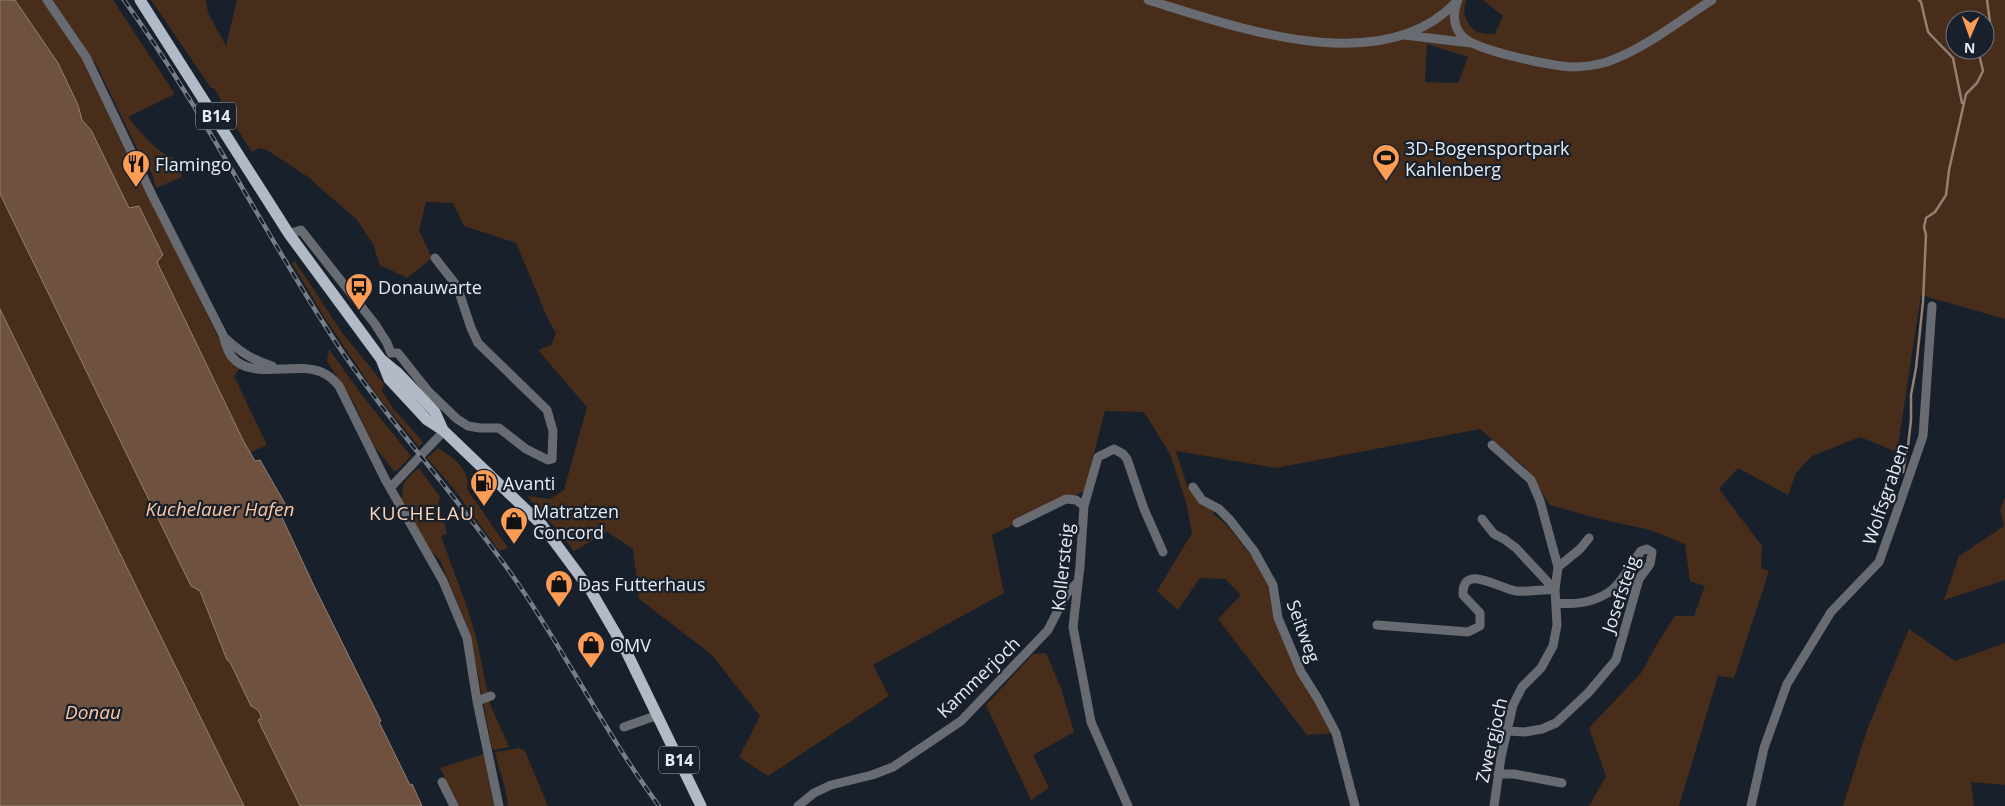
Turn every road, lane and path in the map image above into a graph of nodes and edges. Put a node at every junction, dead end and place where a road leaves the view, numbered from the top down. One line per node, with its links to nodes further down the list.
1 (47, 0): 14 (street)
2 (140, 0): 10 (main road, B14)
3 (1148, 0): 6 (street)
4 (1712, 0): 7 (street)
5 (1458, 1): 6 (street); 7 (street)
6 (1402, 35): 7 (street)
7 (1472, 44)
8 (435, 258): 10 (street)
9 (1932, 306): 40 (street, Wolfsgraben)
10 (386, 356): 11 (main road, B14)
11 (444, 431): 14 (street); 27 (main road, B14)
12 (1492, 445): 20 (street, Zwergjoch)
13 (1193, 487): 38 (street, Seitweg)
14 (390, 488): 26 (street)
15 (1084, 506): 17 (street); 19 (street, Kollersteig); 21 (street, Kollersteig)
16 (1482, 519): 22 (street)
17 (1017, 523)
18 (1588, 538): 20 (street)
19 (1163, 552)
20 (1558, 567): 22 (street, Zwergjoch)
21 (1077, 583): 36 (street, Kammerjoch); 37 (street, Kollersteig)
22 (1555, 590): 23 (street, Zwergjoch); 24 (street)
23 (1556, 602): 29 (street, Zwergjoch); 29 (street, Josefsteig)
24 (1378, 625)
25 (491, 696): 26 (street)
26 (477, 701): 34 (street)
27 (658, 715): 28 (street); 35 (main road, B14)
28 (624, 727)
29 (1508, 731): 30 (street, Zwergjoch)
30 (1498, 774): 32 (street); 39 (street, Zwergjoch)
31 (442, 782): 33 (street)
32 (1562, 783)
33 (454, 806)
34 (499, 806)
35 (701, 806)
36 (798, 806)
37 (1128, 806)
38 (1355, 806)
39 (1494, 806)
40 (1752, 806)

